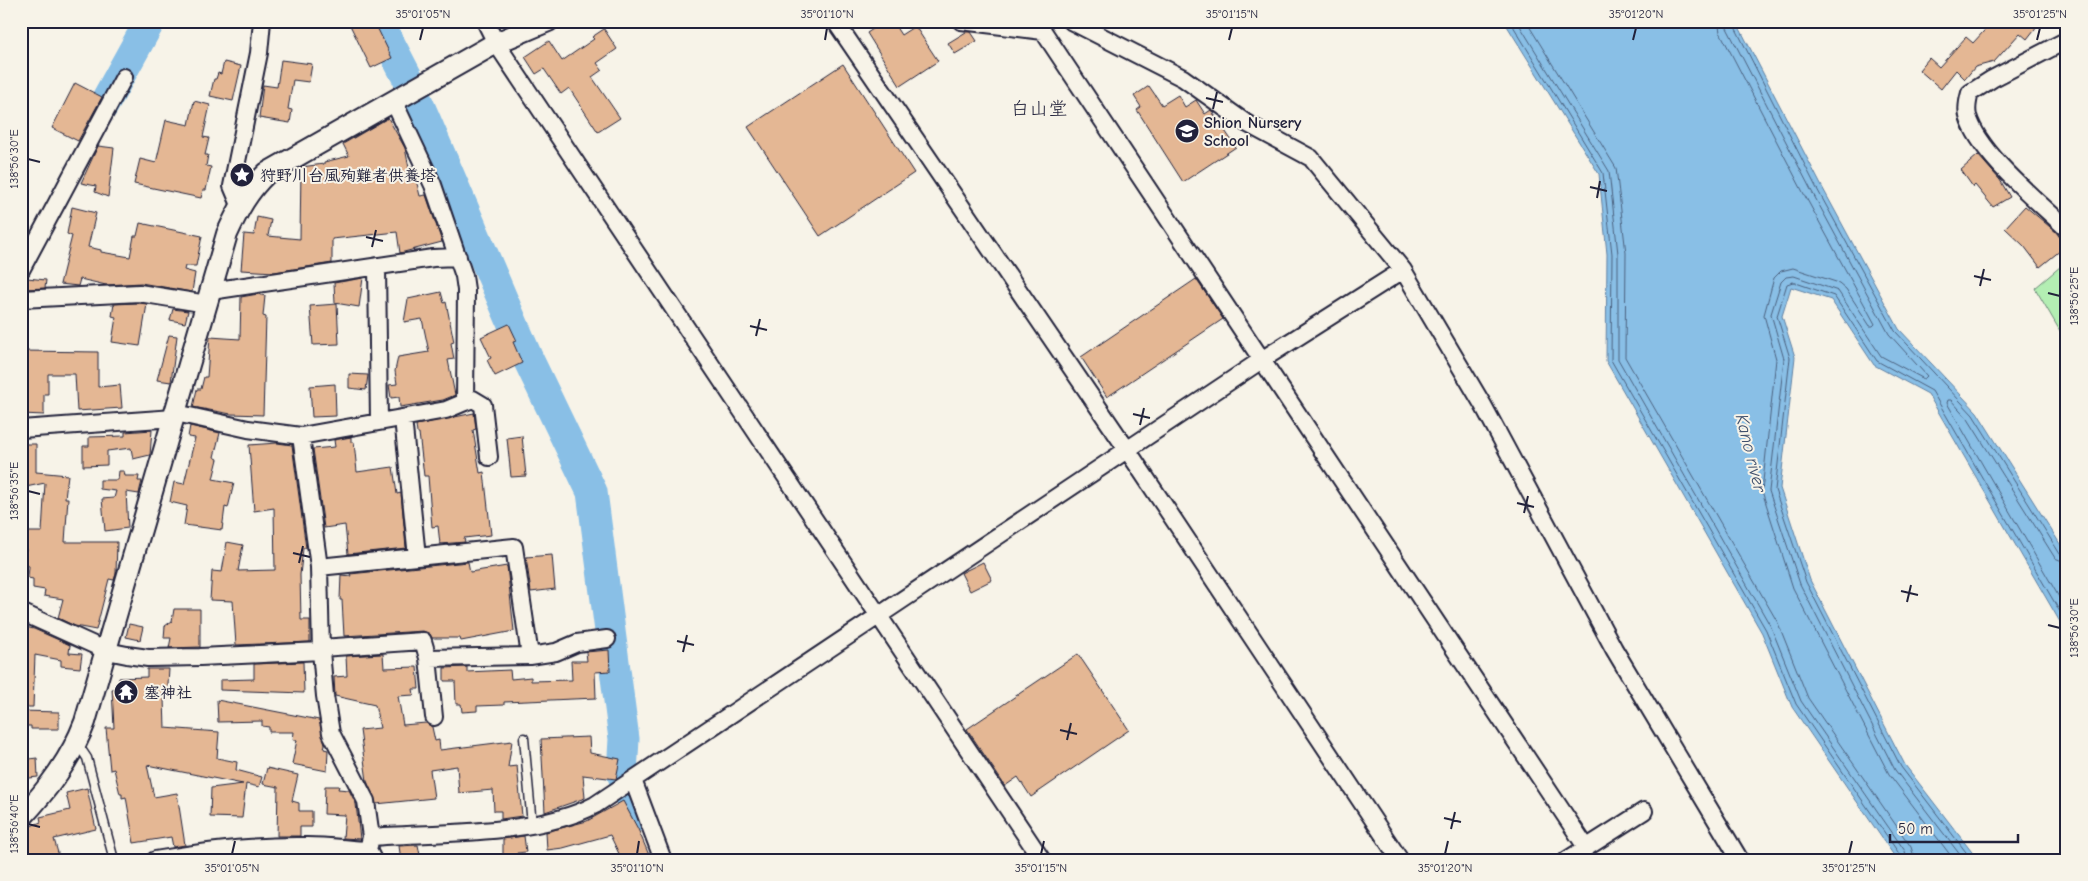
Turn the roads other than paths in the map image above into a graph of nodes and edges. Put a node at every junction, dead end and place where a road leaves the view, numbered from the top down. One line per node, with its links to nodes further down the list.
1 (262, 21): 11 (street)
2 (485, 21): 8 (street)
3 (548, 21): 8 (street)
4 (835, 21): 26 (street)
5 (961, 21): 19 (street)
6 (1071, 21): 16 (street)
7 (2067, 40): 12 (street)
8 (496, 43): 10 (street); 31 (street)
9 (124, 78): 15 (street)
10 (393, 100): 11 (street); 13 (street)
11 (240, 205): 17 (street)
12 (2067, 229)
13 (458, 256): 14 (street); 20 (street)
14 (377, 266): 17 (street); 23 (street)
15 (21, 270)
16 (1403, 270): 19 (street); 52 (street)
17 (209, 297): 18 (street); 21 (street)
18 (21, 299)
19 (1263, 359): 26 (street); 44 (street)
20 (465, 402): 22 (street); 27 (street)
21 (175, 415): 24 (street); 25 (street); 34 (street)
22 (403, 418): 23 (street); 28 (street)
23 (379, 422): 25 (street)
24 (21, 429)
25 (301, 436): 29 (street)
26 (1128, 451): 31 (street); 50 (street)
27 (489, 457)
28 (417, 557): 29 (street); 35 (street)
29 (319, 567): 33 (street)
30 (21, 612): 34 (street)
31 (880, 616): 40 (street); 49 (street)
32 (607, 639): 35 (street)
33 (321, 650): 34 (street); 36 (street); 45 (street)
34 (107, 651): 39 (street)
35 (530, 656): 36 (street)
36 (428, 658): 37 (street)
37 (434, 717)
38 (524, 738): 43 (lane)
39 (77, 744): 42 (street); 46 (lane)
40 (633, 780): 43 (street); 48 (street)
41 (1644, 812): 44 (street)
42 (21, 818)
43 (532, 825): 45 (street)
44 (1586, 847): 51 (street)
45 (371, 849): 47 (street)
46 (114, 860)
47 (156, 860)
48 (663, 860)
49 (1042, 860)
50 (1400, 860)
51 (1566, 860)
52 (1740, 860)

